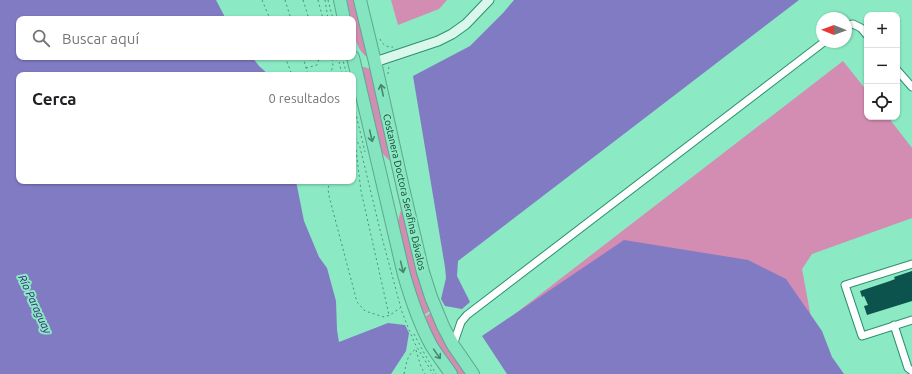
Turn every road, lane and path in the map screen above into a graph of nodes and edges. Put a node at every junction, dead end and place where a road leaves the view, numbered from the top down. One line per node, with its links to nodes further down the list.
1 (262, 0): 10 (path)
2 (285, 0): 11 (path)
3 (303, 0): 12 (path)
4 (318, 0): 13 (path)
5 (325, 0): 14 (path)
6 (328, 0): 15 (path)
7 (340, 0): 16 (highway)
8 (360, 0): 28 (highway, Costanera Doctora Serafina Dávalos)
9 (489, 0): 28 (main road)
10 (269, 16)
11 (290, 16)
12 (308, 16)
13 (322, 16)
14 (328, 16)
15 (332, 16)
16 (343, 16)
17 (852, 24): 18 (street)
18 (864, 32)
19 (816, 48): 47 (street)
20 (356, 56): 28 (highway)
21 (286, 60): 30 (path)
22 (303, 60): 29 (path)
23 (319, 60): 29 (path)
24 (332, 60): 32 (path)
25 (339, 60): 33 (path)
26 (343, 60): 34 (path)
27 (354, 60): 46 (highway, Costanera Doctora Serafina Dávalos, one-way to 46)
28 (375, 62): 47 (highway, Costanera Doctora Serafina Dávalos, one-way to 28)
29 (306, 68): 31 (path)
30 (291, 72)
31 (307, 72)
32 (331, 72)
33 (341, 72)
34 (346, 72)
35 (900, 74): 36 (street)
36 (912, 88)
37 (356, 139): 38 (path)
38 (360, 147): 39 (path); 42 (path)
39 (356, 150): 43 (path)
40 (329, 184): 43 (path)
41 (912, 264): 45 (street)
42 (401, 308): 43 (path); 48 (path)
43 (390, 315)
44 (912, 320): 45 (street)
45 (894, 326): 49 (street)
46 (421, 336): 53 (path); 54 (highway, Costanera Doctora Serafina Dávalos, one-way to 54)
47 (453, 345): 55 (highway, Costanera Doctora Serafina Dávalos)
48 (417, 348): 50 (path); 51 (path); 52 (path)
49 (912, 372)
50 (404, 374)
51 (425, 374)
52 (433, 374)
53 (436, 374)
54 (451, 374)
55 (473, 374)

